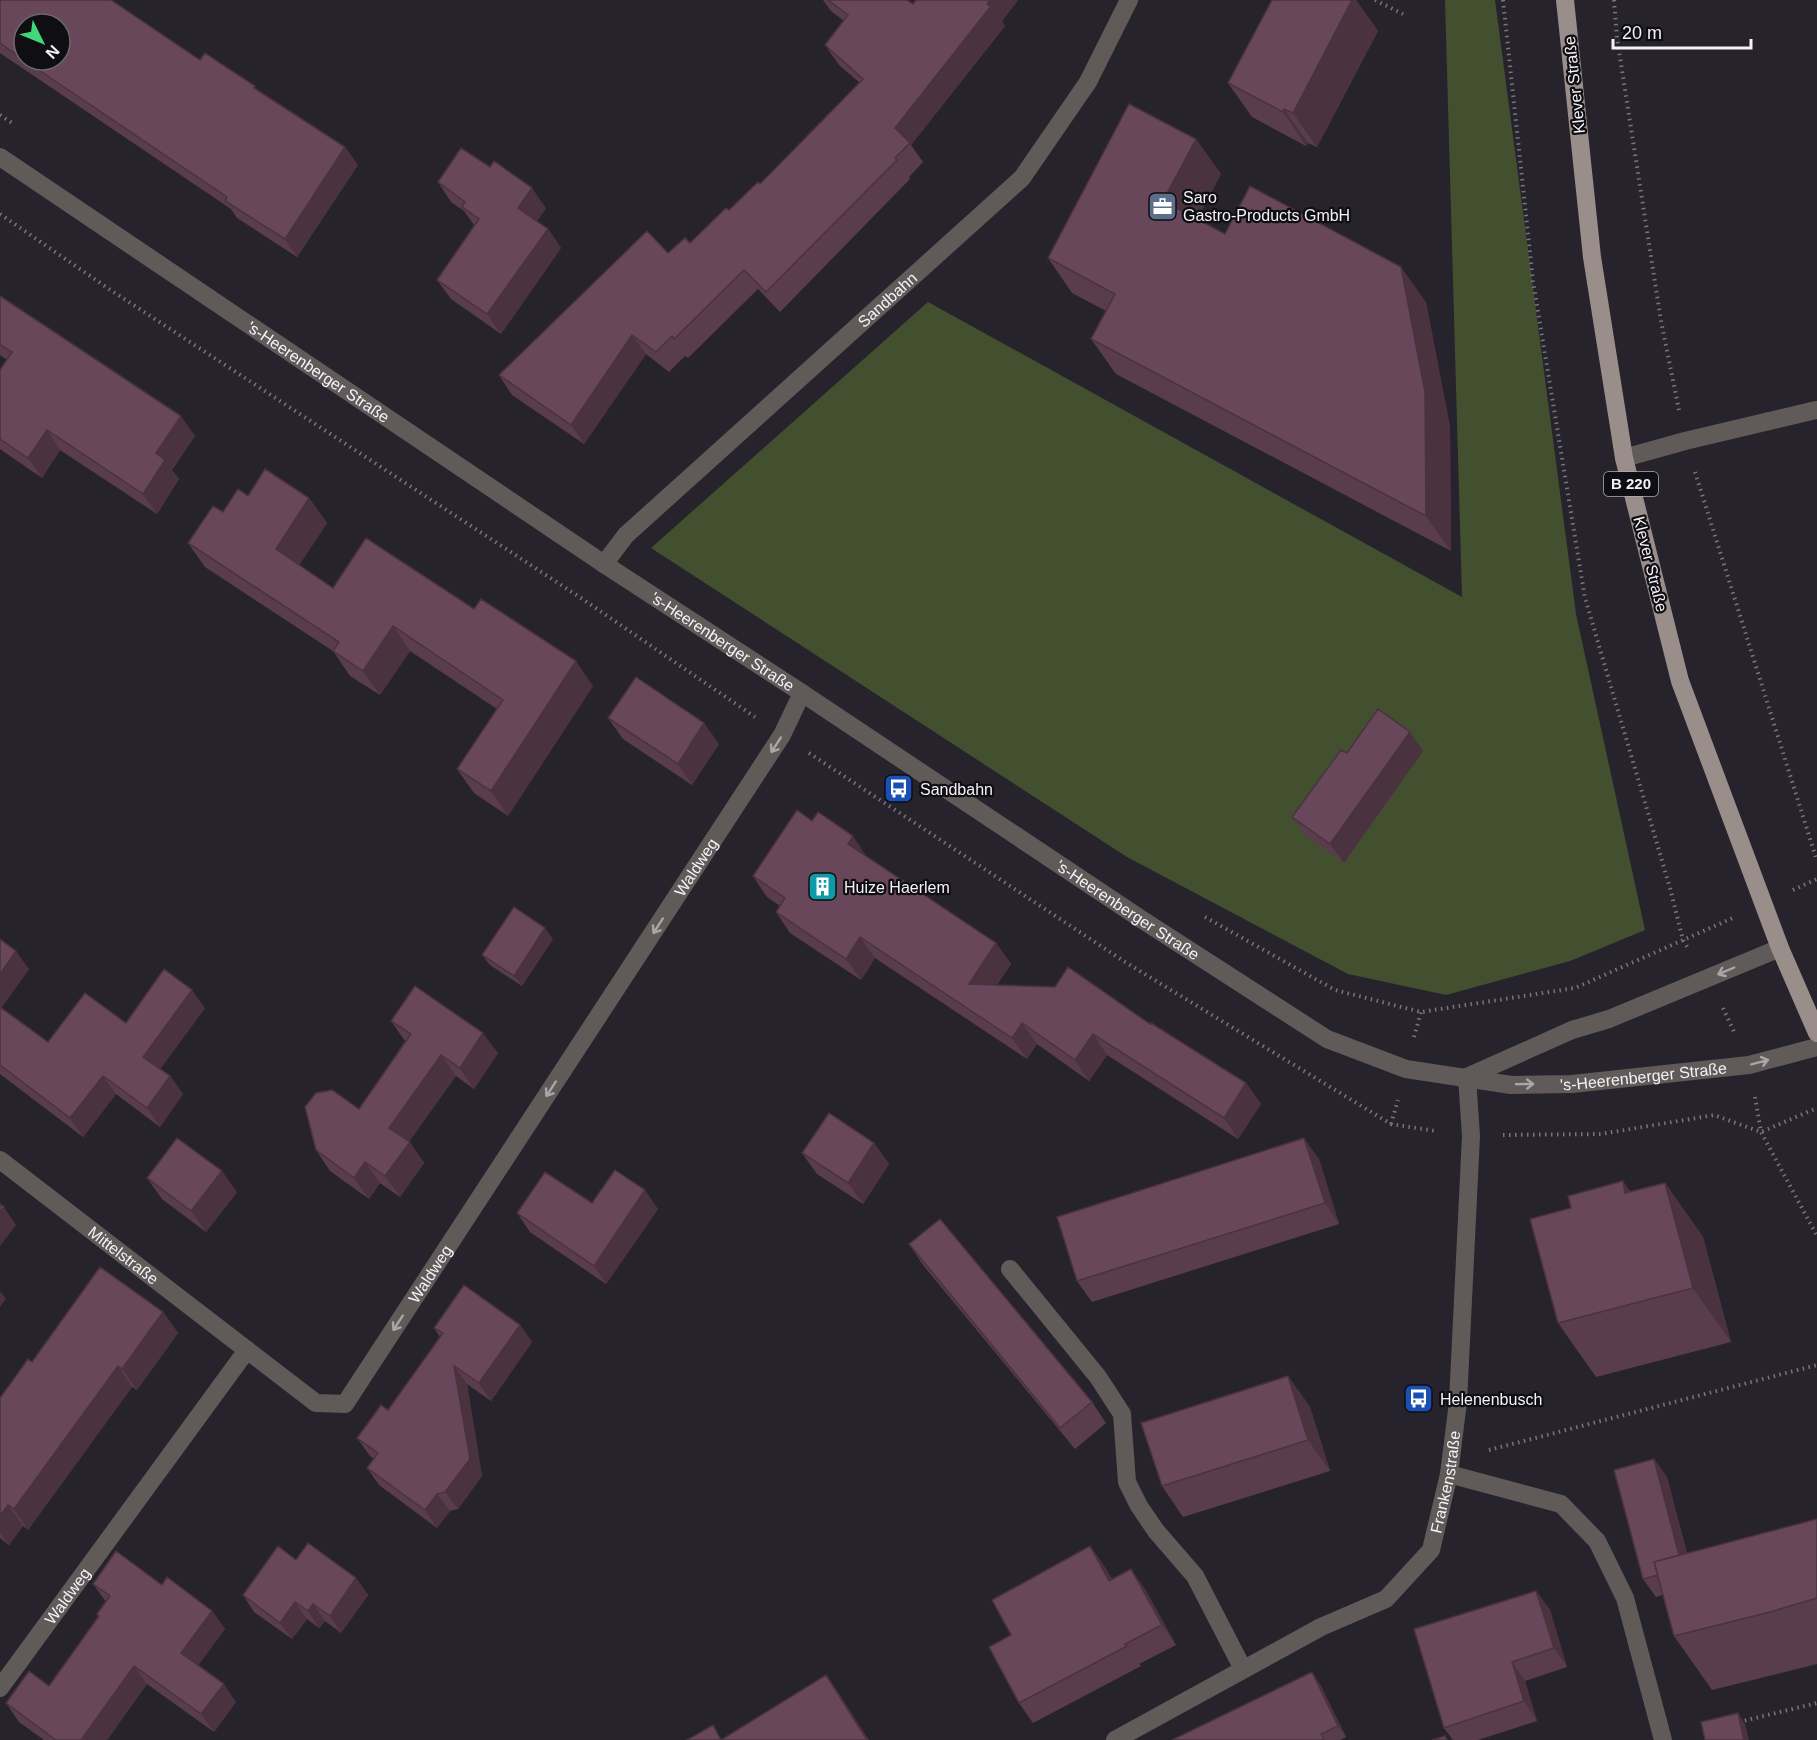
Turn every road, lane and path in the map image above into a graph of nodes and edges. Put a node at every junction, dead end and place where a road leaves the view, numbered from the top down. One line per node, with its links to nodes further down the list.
1 (1129, 0): 12 (street, Sandbahn)
2 (1375, 0): 5 (path)
3 (1503, 0): 18 (path)
4 (1565, 0): 11 (main road, Klever Straße / B 220)
5 (1403, 14)
6 (0, 115): 7 (path)
7 (19, 128)
8 (0, 157): 12 (street, 's-Heerenberger Straße)
9 (0, 214): 14 (path)
10 (1816, 411): 11 (street)
11 (1624, 458): 16 (main road, Klever Straße / B 220)
12 (604, 564): 13 (street, 's-Heerenberger Straße)
13 (802, 693): 14 (street, Waldweg); 22 (street, 's-Heerenberger Straße)
14 (782, 735): 25 (path); 29 (street, Waldweg, one-way to 29)
15 (1817, 879): 16 (path)
16 (1764, 904): 18 (path); 19 (main road, Klever Straße / B 220)
17 (1201, 915): 18 (path)
18 (1683, 940)
19 (1780, 948): 20 (main road, Klever Straße / B 220); 22 (street, one-way to 22)
20 (1817, 1033)
21 (1817, 1047): 22 (street, 's-Heerenberger Straße, one-way to 21)
22 (1467, 1077): 25 (street, Frankenstraße)
23 (1817, 1108): 24 (path)
24 (1761, 1132): 25 (path); 27 (path)
25 (1471, 1136): 31 (street, Frankenstraße)
26 (0, 1160): 29 (street, Mittelstraße)
27 (1817, 1236)
28 (1010, 1269): 32 (street)
29 (246, 1350): 33 (street, Waldweg)
30 (1817, 1365): 31 (path)
31 (1449, 1474): 32 (street, Frankenstraße); 37 (street)
32 (1244, 1669): 36 (street, Frankenstraße)
33 (0, 1688)
34 (1817, 1703): 35 (path)
35 (1736, 1723)
36 (1115, 1740)
37 (1663, 1740)

